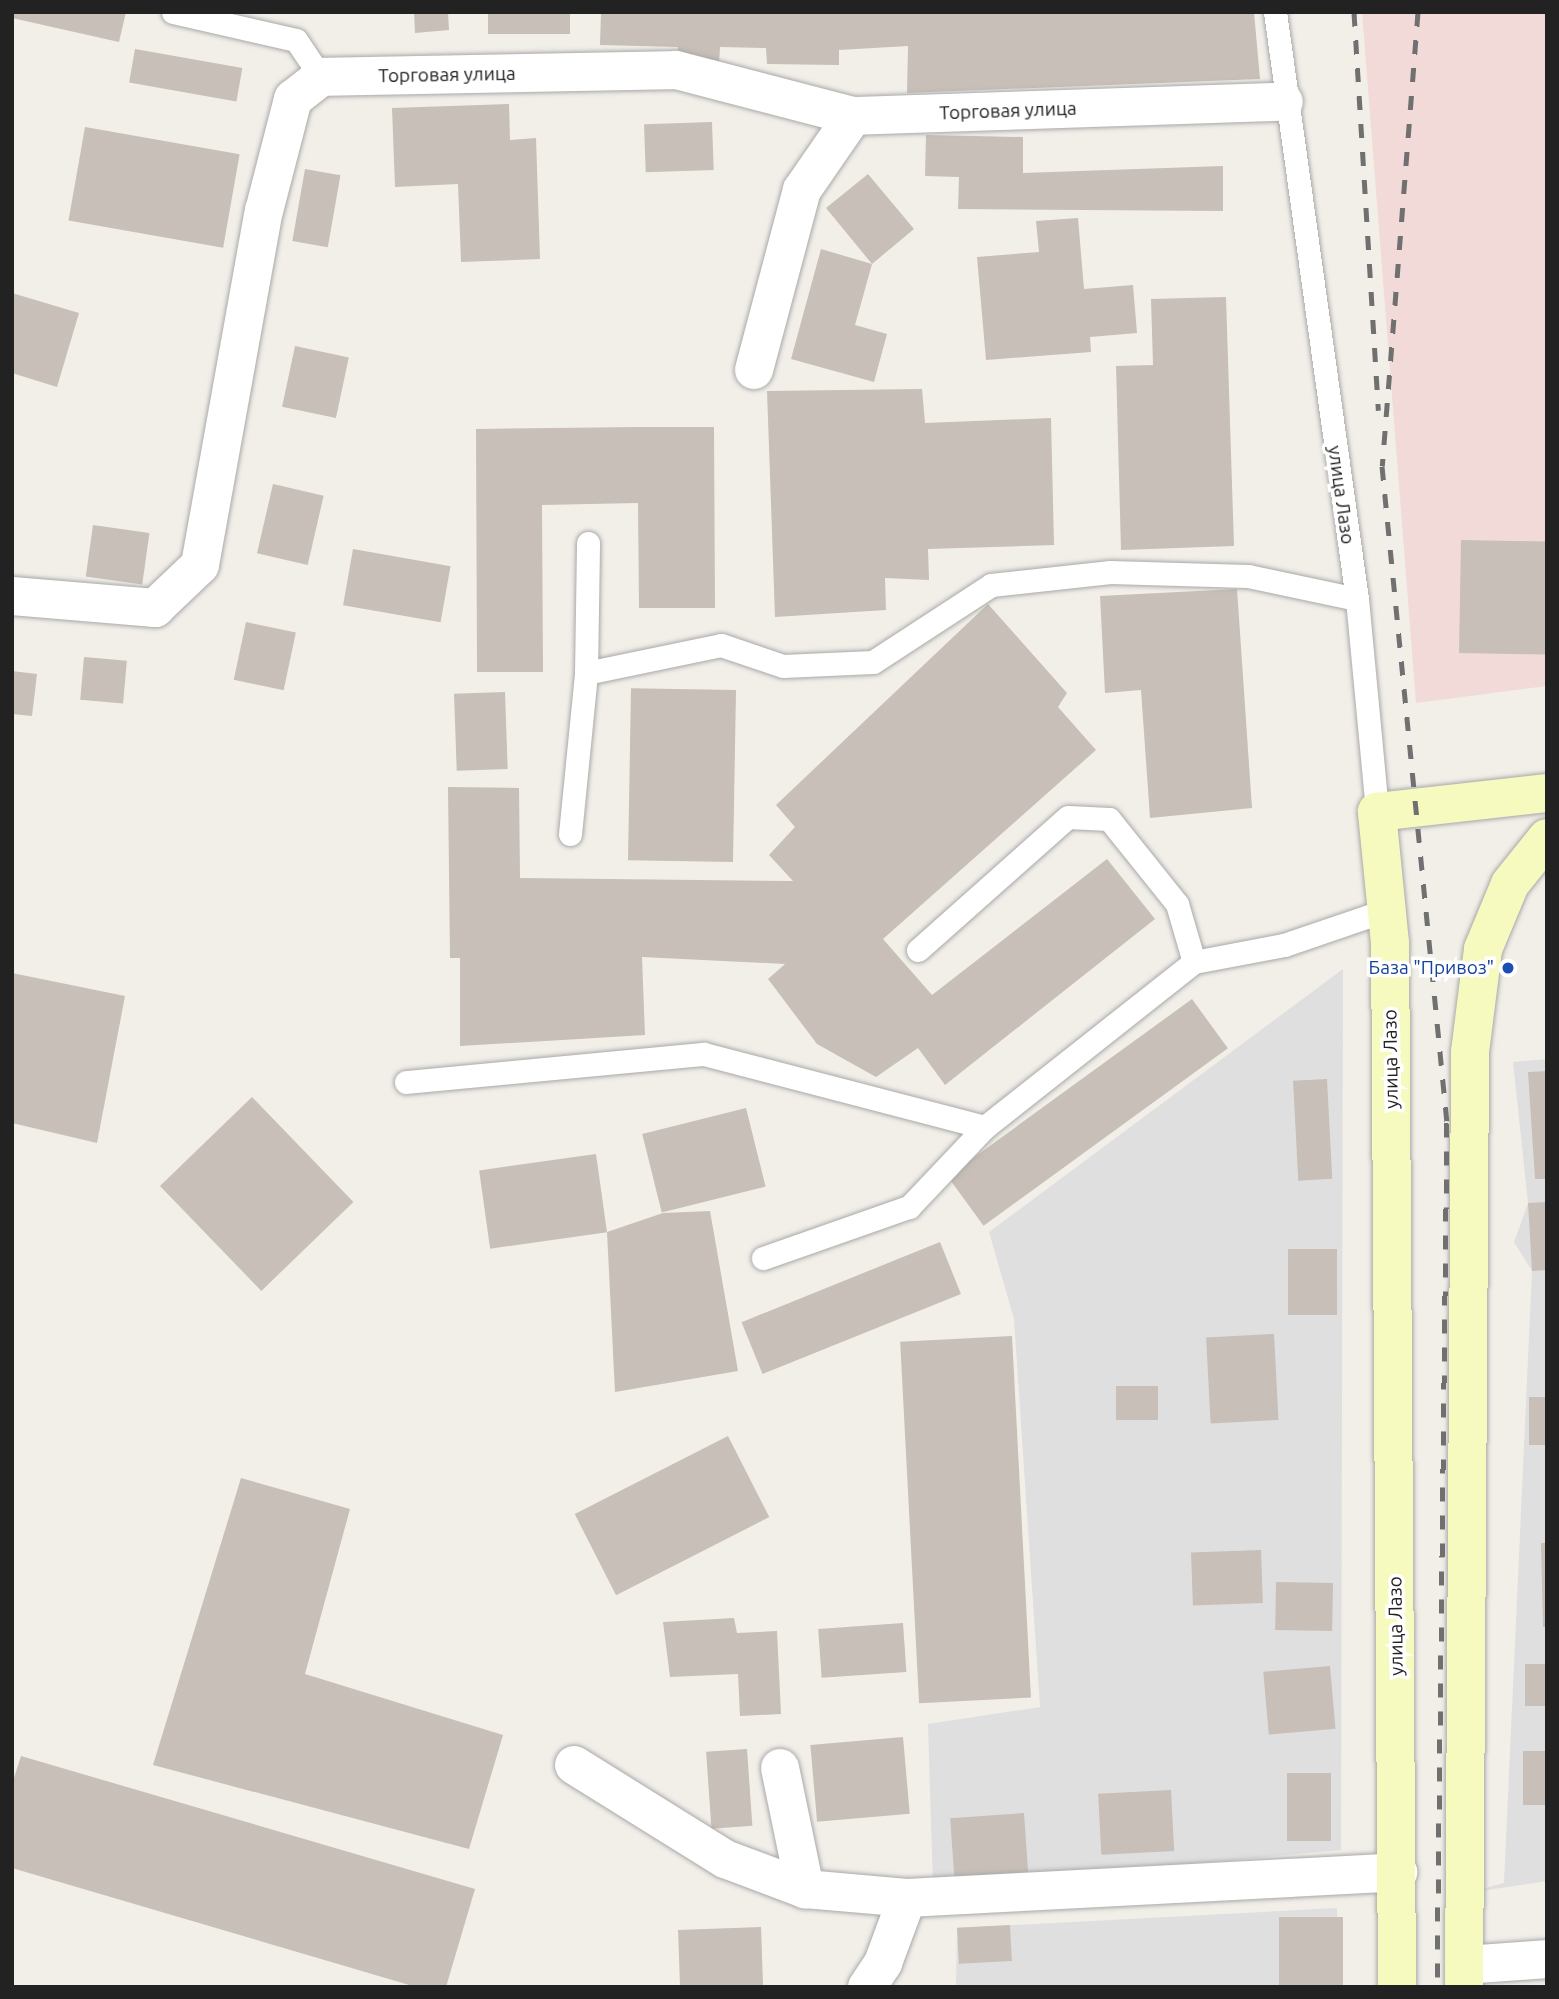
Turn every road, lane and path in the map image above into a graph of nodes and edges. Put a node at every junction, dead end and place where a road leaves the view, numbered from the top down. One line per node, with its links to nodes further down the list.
1 (1275, 12): 4 (lane, улица Лазо)
2 (174, 13): 3 (lane)
3 (321, 77): 5 (street, Торговая улица); 8 (street)
4 (1284, 103): 5 (street, Торговая улица); 9 (lane, улица Лазо)
5 (853, 116): 6 (street)
6 (754, 370)
7 (588, 543): 10 (lane)
8 (12, 596)
9 (1357, 599): 10 (lane); 12 (lane, улица Лазо)
10 (586, 673): 13 (lane)
11 (1547, 793): 12 (main road)
12 (1377, 812): 15 (main road, улица Лазо)
13 (570, 834)
14 (1547, 838): 27 (main road)
15 (1386, 910): 17 (lane); 23 (main road, улица Лазо)
16 (918, 950): 17 (lane)
17 (1194, 962): 19 (lane)
18 (406, 1082): 19 (lane)
19 (985, 1127): 20 (lane)
20 (763, 1258)
21 (574, 1765): 24 (street)
22 (780, 1768): 24 (street)
23 (1398, 1872): 25 (street); 29 (main road, улица Лазо)
24 (805, 1889): 25 (street)
25 (907, 1898): 28 (street)
26 (1547, 1959): 27 (street)
27 (1464, 1976)
28 (867, 1987)
29 (1398, 1987)

